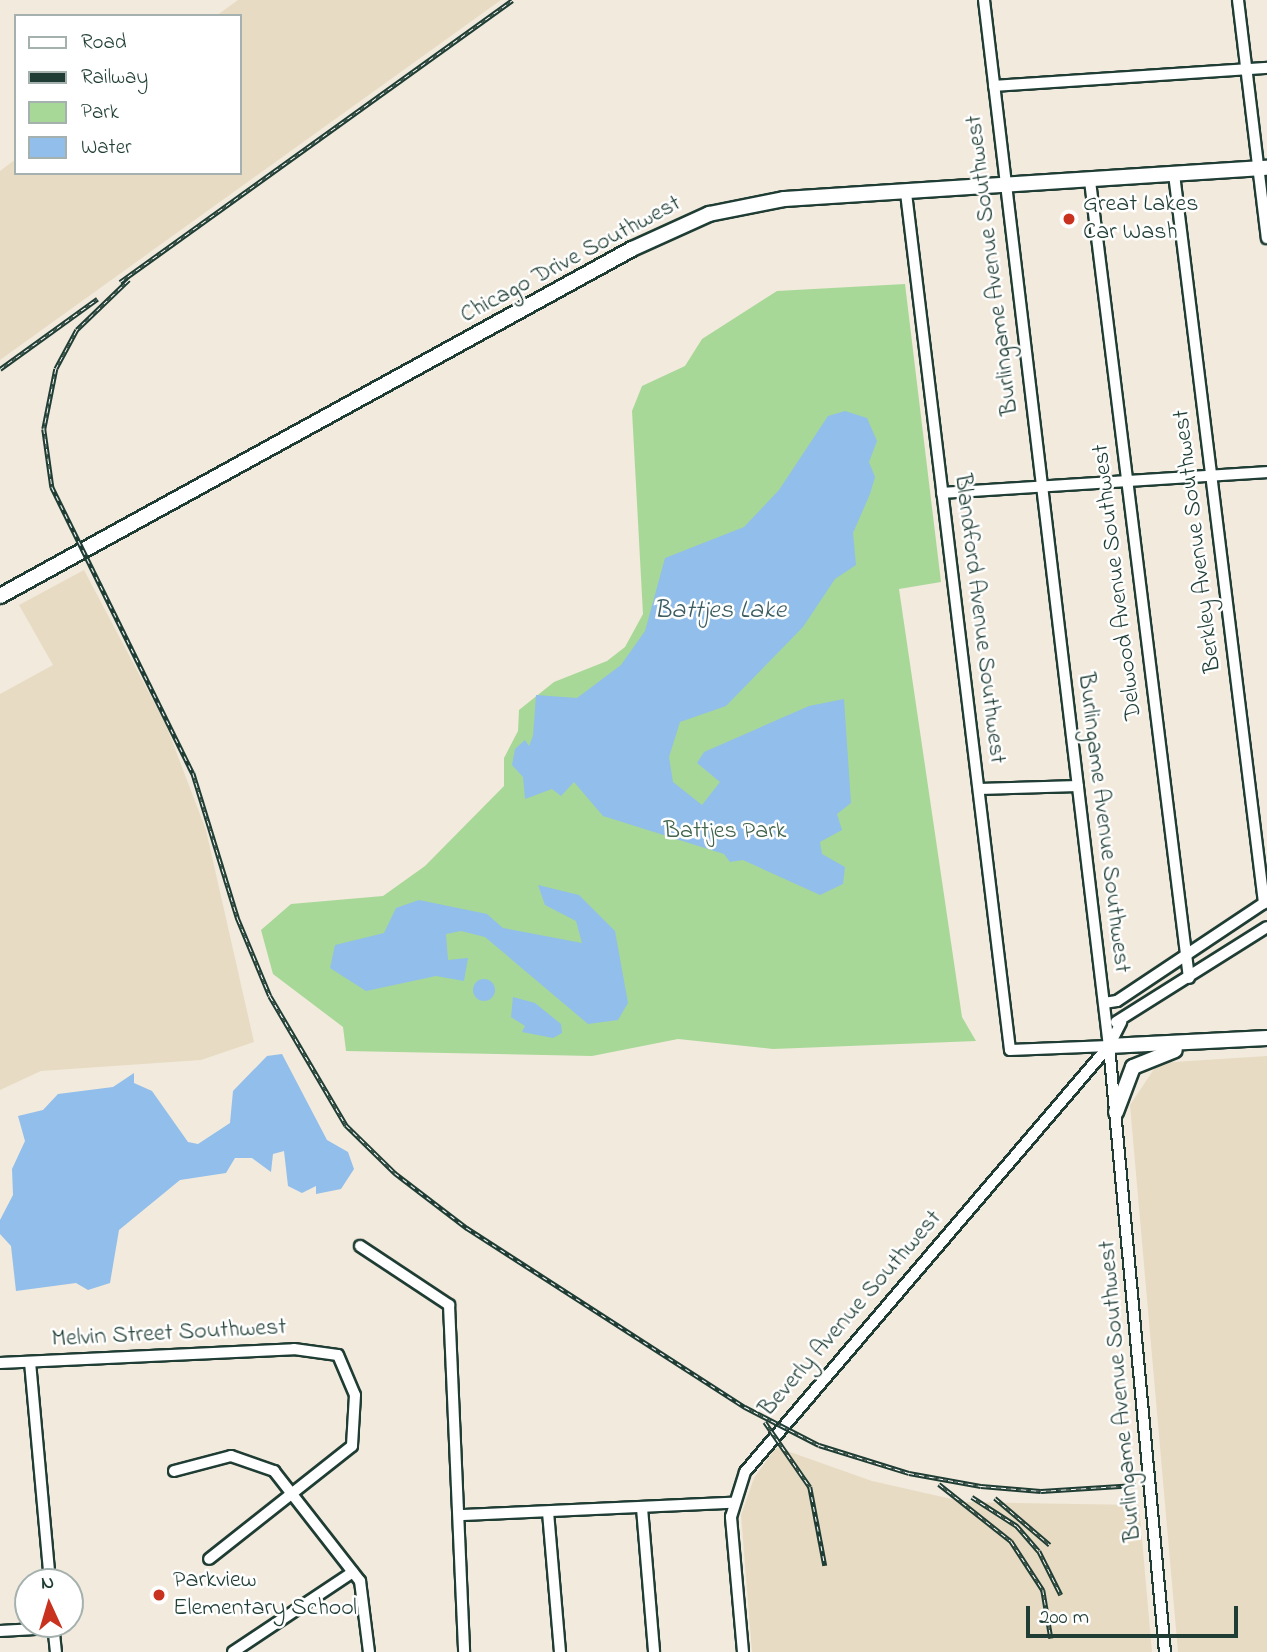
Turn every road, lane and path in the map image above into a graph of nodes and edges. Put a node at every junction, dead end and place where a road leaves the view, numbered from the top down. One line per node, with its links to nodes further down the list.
1 (984, 0): 5 (street, Burlingame Avenue Southwest)
2 (1238, 0): 4 (street)
3 (1267, 68): 4 (street)
4 (1246, 69): 5 (street); 6 (street)
5 (994, 86): 9 (street, Burlingame Avenue Southwest)
6 (1262, 168): 7 (main road, Chicago Drive Southwest); 11 (street)
7 (1174, 174): 8 (main road, Chicago Drive Southwest); 13 (street, Berkley Avenue Southwest)
8 (1090, 181): 9 (main road, Chicago Drive Southwest); 14 (street, Delwood Avenue Southwest)
9 (1004, 187): 10 (main road, Chicago Drive Southwest); 15 (street, Burlingame Avenue Southwest)
10 (906, 192): 16 (street, Blandford Avenue Southwest); 17 (main road, Chicago Drive Southwest)
11 (1267, 237)
12 (1267, 472): 13 (street)
13 (1212, 476): 14 (street); 20 (street, Berkley Avenue Southwest)
14 (1128, 481): 15 (street); 22 (street, Delwood Avenue Southwest)
15 (1041, 488): 16 (street); 18 (street, Burlingame Avenue Southwest)
16 (942, 493): 19 (street, Blandford Avenue Southwest)
17 (0, 596)
18 (1078, 786): 19 (street); 24 (street, Burlingame Avenue Southwest)
19 (979, 789): 29 (street, Blandford Avenue Southwest)
20 (1265, 902): 22 (street)
21 (1267, 927): 23 (street)
22 (1183, 956): 23 (street, Delwood Avenue Southwest); 24 (street)
23 (1189, 978): 25 (street)
24 (1104, 1003): 26 (street, Burlingame Avenue Southwest)
25 (1121, 1021): 26 (street); 29 (street)
26 (1106, 1023): 29 (street, Burlingame Avenue Southwest)
27 (1267, 1038): 28 (main road)
28 (1199, 1041): 29 (main road); 30 (main road)
29 (1110, 1046): 30 (street, Burlingame Avenue Southwest); 36 (street, Beverly Avenue Southwest)
30 (1116, 1112): 49 (street, Burlingame Avenue Southwest)
31 (360, 1246): 39 (street)
32 (30, 1362): 33 (street, Melvin Street Southwest); 35 (street, Melvin Street Southwest); 41 (street)
33 (0, 1363)
34 (174, 1471): 35 (street)
35 (295, 1493): 40 (street); 42 (street)
36 (732, 1503): 37 (street); 48 (street)
37 (642, 1508): 38 (street); 47 (street)
38 (548, 1512): 39 (street); 46 (street)
39 (463, 1515): 45 (street)
40 (209, 1559)
41 (49, 1568)
42 (353, 1572): 43 (street); 44 (street)
43 (233, 1652)
44 (369, 1652)
45 (464, 1652)
46 (560, 1652)
47 (654, 1652)
48 (743, 1652)
49 (1165, 1652)

